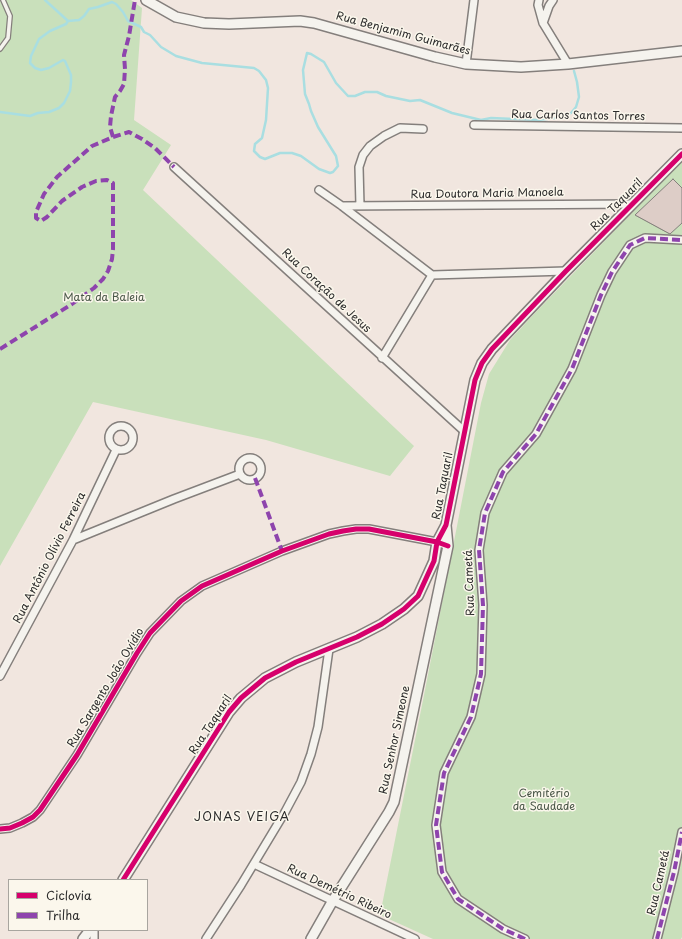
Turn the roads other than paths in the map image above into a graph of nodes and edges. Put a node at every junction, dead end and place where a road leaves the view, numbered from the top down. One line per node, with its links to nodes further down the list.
1 (3, 0): 7 (lane)
2 (146, 0): 9 (street, Rua Benjamim Guimarães)
3 (474, 0): 9 (street)
4 (540, 0): 6 (street)
5 (553, 0): 6 (street)
6 (543, 23): 10 (street)
7 (0, 49)
8 (682, 50): 10 (street, Rua Benjamim Guimarães)
9 (466, 64): 10 (street, Rua Benjamim Guimarães)
10 (568, 64)
11 (474, 125): 12 (street, Rua Carlos Santos Torres)
12 (682, 128)
13 (424, 129): 19 (street)
14 (682, 154): 17 (street, Rua Taquaril)
15 (174, 167): 23 (street, Rua Coração de Jesus)
16 (319, 190): 18 (street)
17 (633, 204): 19 (street, Rua Doutora Maria Manoela); 21 (street, Rua Taquaril)
18 (342, 206): 19 (street, Rua Doutora Maria Manoela); 22 (street)
19 (360, 206)
20 (682, 240): 43 (street, Rua Cametá)
21 (566, 271): 22 (street); 24 (street, Rua Taquaril)
22 (432, 274): 23 (street)
23 (382, 358): 24 (street, Rua Coração de Jesus)
24 (464, 431): 27 (street, Rua Taquaril)
25 (116, 450): 28 (street, Rua Antônio Olívio Ferreira)
26 (240, 474): 28 (street)
27 (446, 525): 29 (street, Rua Taquaril); 30 (street, Rua Senhor Simeone)
28 (73, 540): 32 (street, Rua Antônio Olívio Ferreira)
29 (437, 542): 30 (street, Rua Sargento João Ovídio); 31 (street, Rua Taquaril); 33 (street, Rua Sargento João Ovídio)
30 (448, 546): 37 (street, Rua Senhor Simeone)
31 (329, 649): 35 (street); 36 (street, Rua Taquaril)
32 (0, 676)
33 (0, 828)
34 (682, 832): 44 (street, Rua Cametá)
35 (254, 864): 37 (street, Rua Demétrio Ribeiro); 40 (street)
36 (124, 879)
37 (332, 902): 41 (street, Rua Senhor Simeone); 42 (street, Rua Demétrio Ribeiro)
38 (89, 931): 39 (street)
39 (83, 939)
40 (206, 939)
41 (311, 939)
42 (414, 939)
43 (525, 939)
44 (657, 939)

